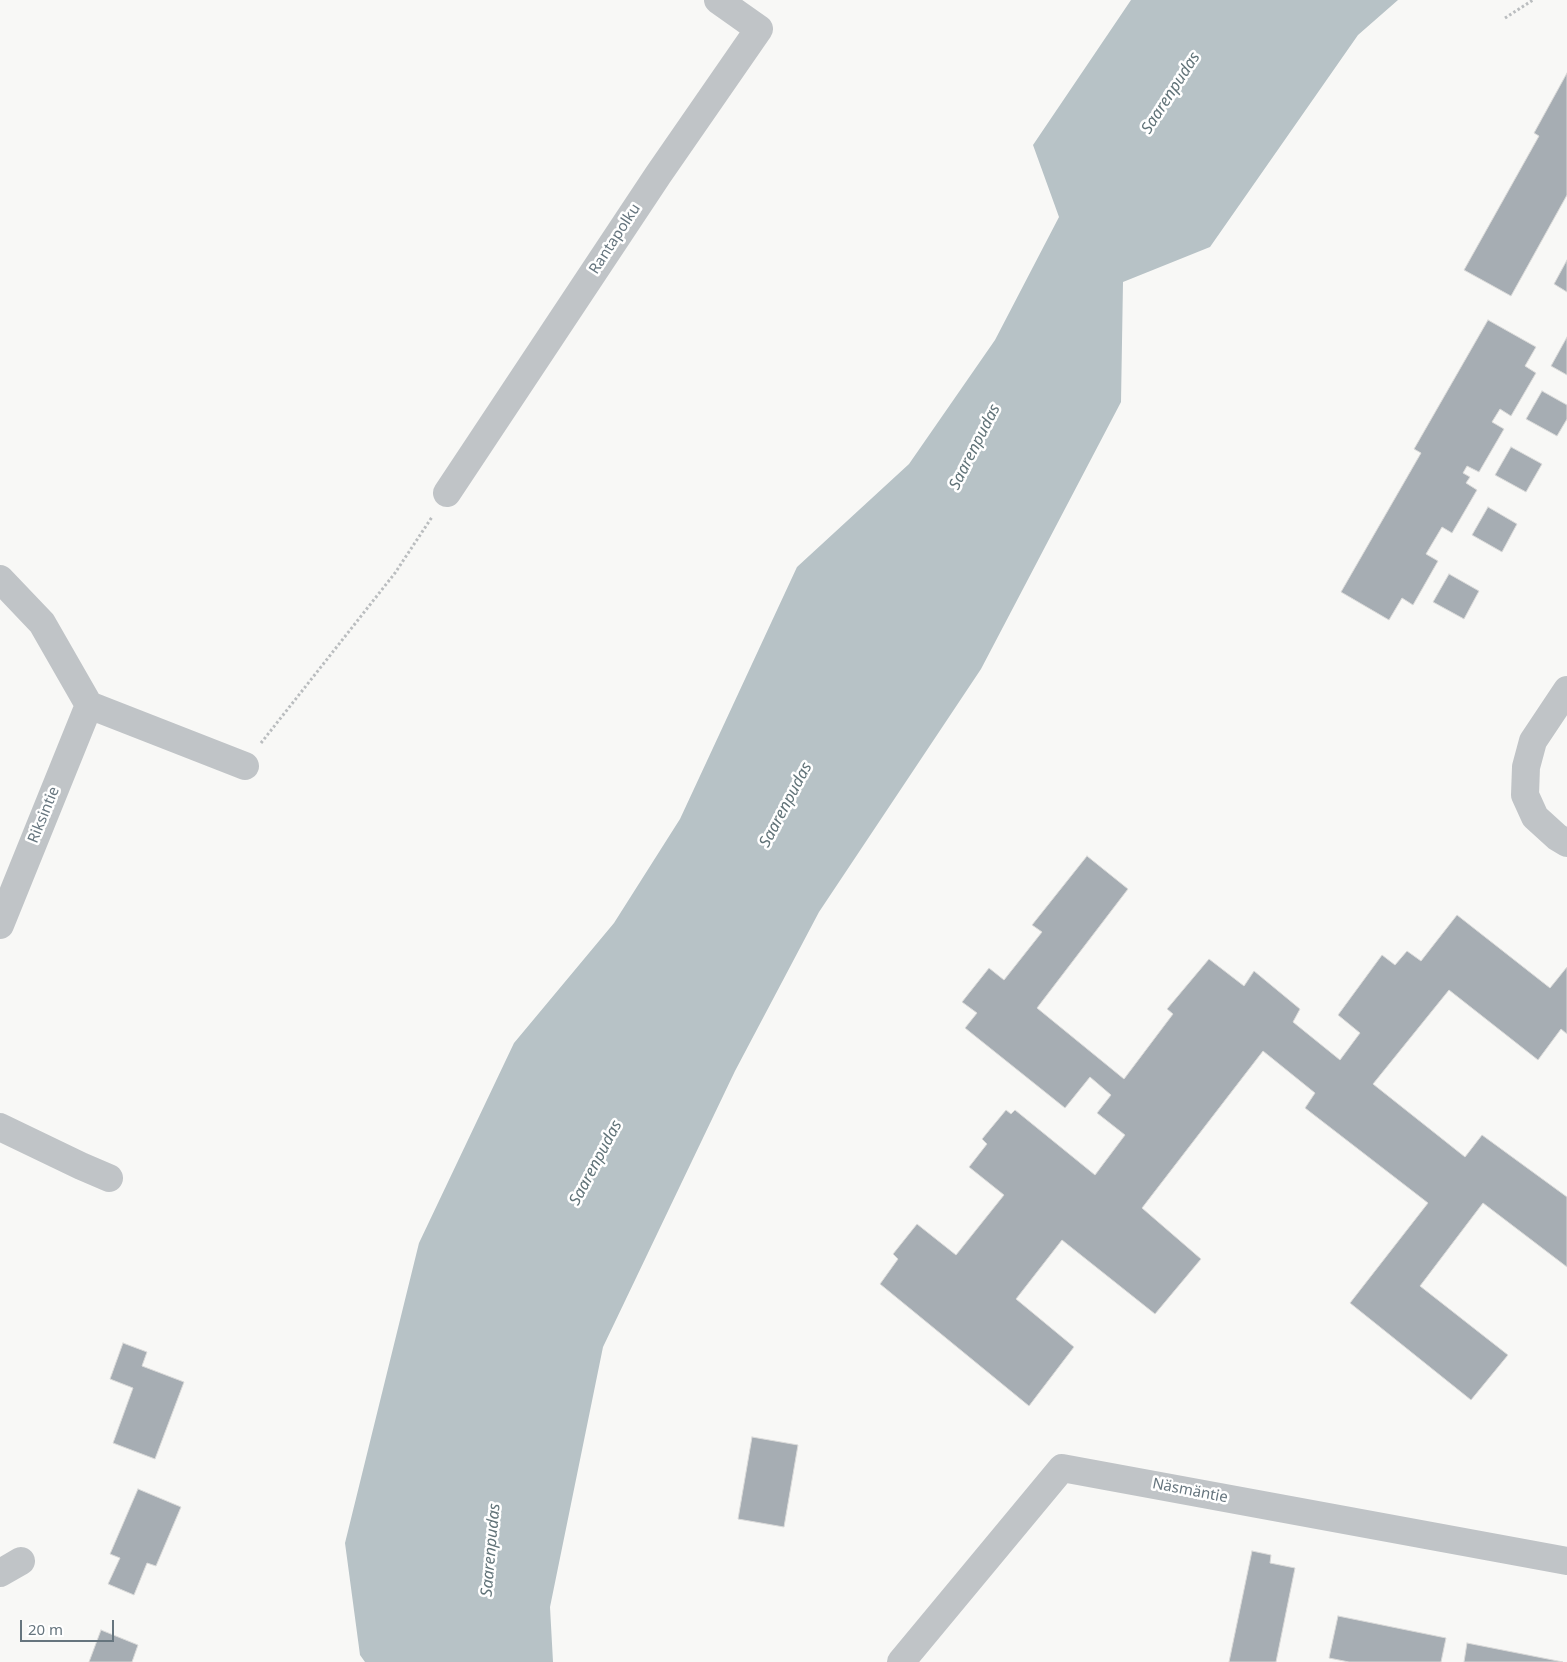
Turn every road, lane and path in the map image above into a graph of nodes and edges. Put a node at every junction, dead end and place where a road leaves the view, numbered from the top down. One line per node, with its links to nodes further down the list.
1 (718, 0): 4 (street, Rantapolku)
2 (1533, 0): 3 (path)
3 (1505, 18)
4 (448, 493): 8 (path)
5 (0, 578): 7 (street)
6 (1567, 690): 9 (street)
7 (89, 705): 8 (street); 10 (street, Riksintie)
8 (245, 766)
9 (1567, 843)
10 (0, 925)
11 (0, 1127): 12 (street)
12 (109, 1178)
13 (1567, 1561): 14 (street, Näsmäntie)
14 (901, 1662)

